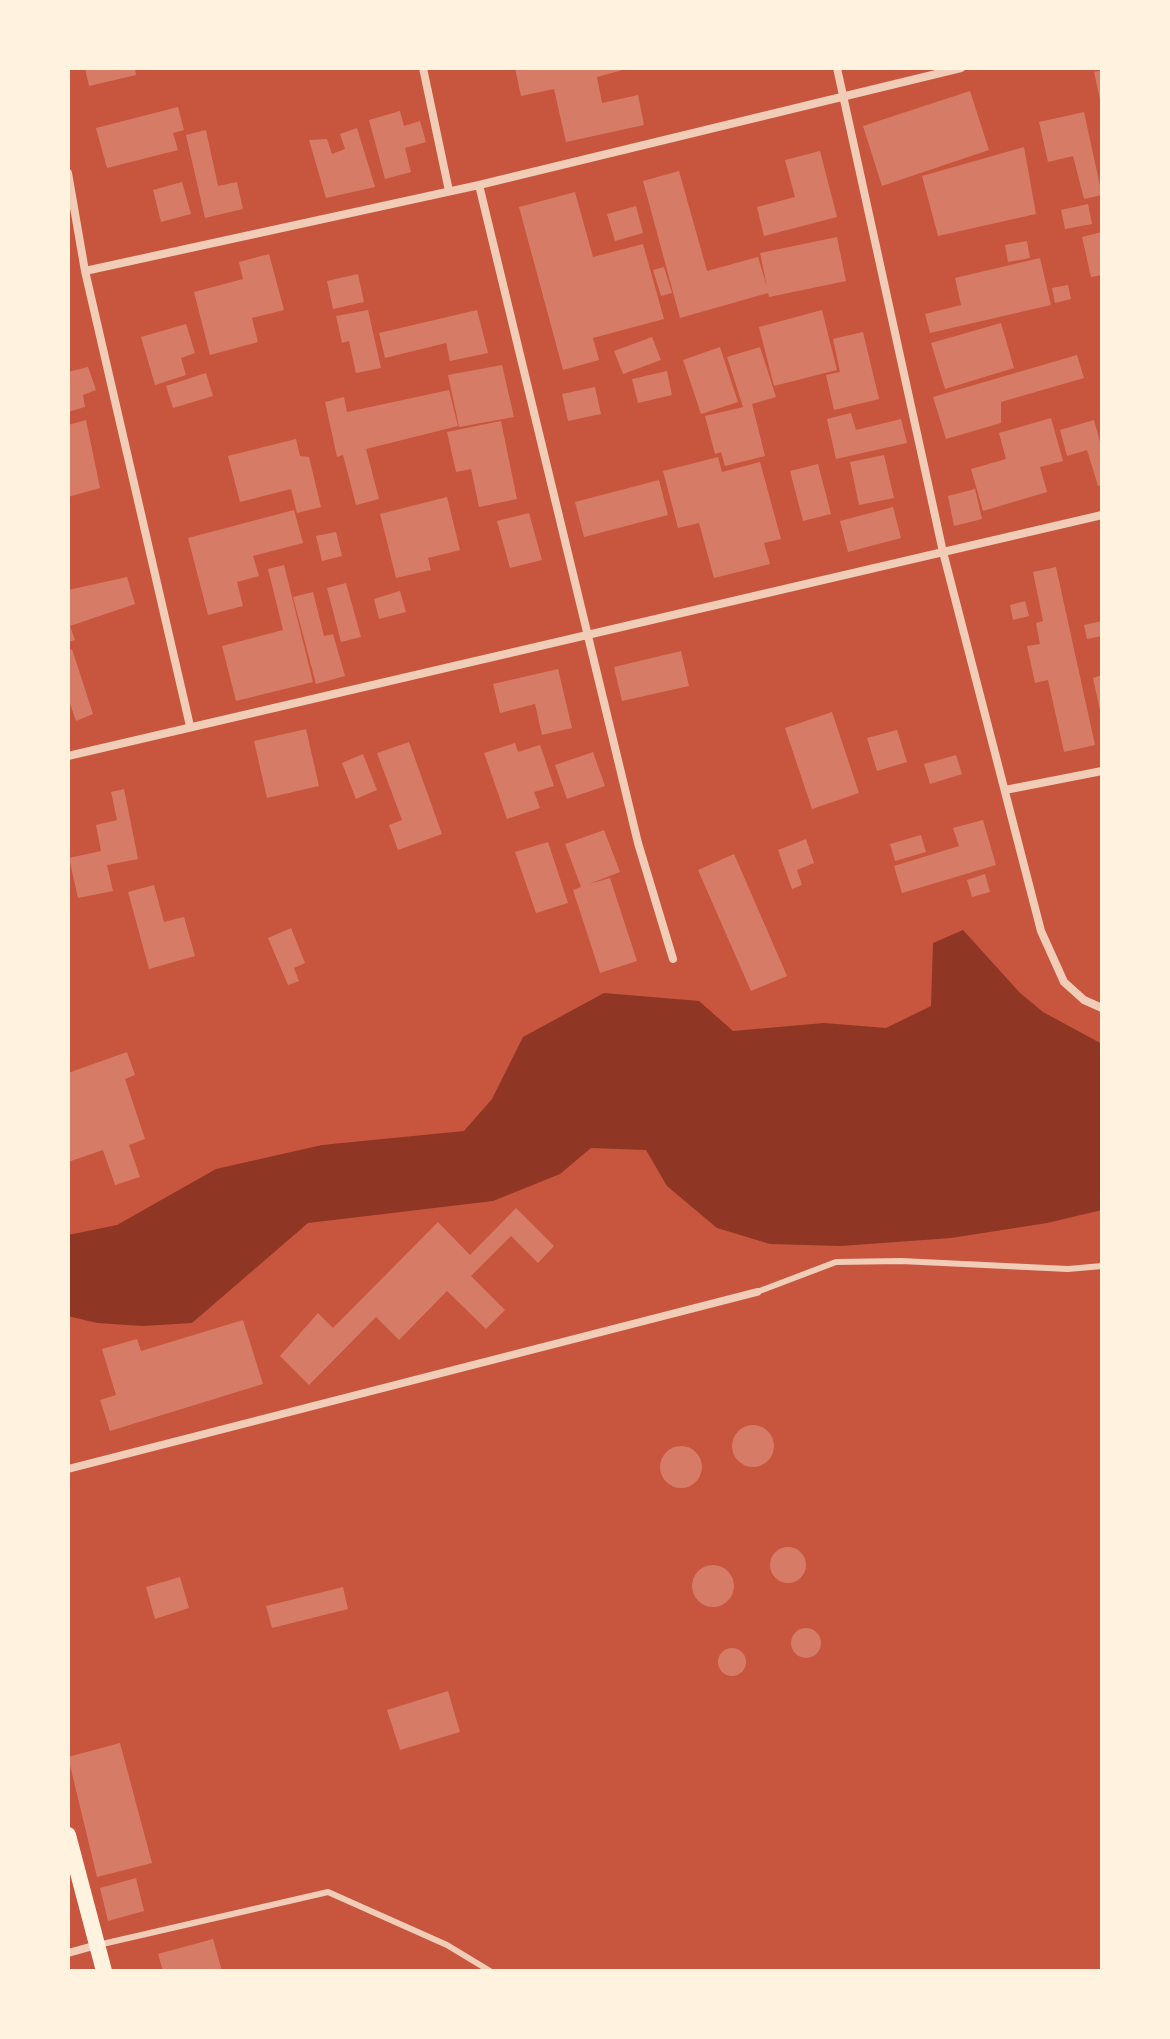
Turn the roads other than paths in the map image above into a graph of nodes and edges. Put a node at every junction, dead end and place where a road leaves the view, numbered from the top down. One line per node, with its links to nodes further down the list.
1 (423, 68): 7 (street)
2 (837, 68): 4 (street)
3 (961, 68): 4 (street)
4 (844, 98): 6 (street); 10 (street)
5 (68, 174): 8 (street)
6 (479, 185): 7 (street); 11 (street)
7 (449, 191): 8 (street)
8 (85, 271): 12 (street)
9 (1102, 515): 10 (street)
10 (943, 552): 11 (street); 15 (street)
11 (588, 634): 12 (street); 16 (street)
12 (190, 726): 13 (street)
13 (68, 756)
14 (1102, 771): 15 (street)
15 (1005, 790): 17 (street)
16 (673, 959)
17 (1102, 1008)
18 (1102, 1266): 19 (lane)
19 (757, 1292): 20 (street)
20 (68, 1469)
21 (68, 1835): 22 (main road)
22 (98, 1945): 23 (street); 24 (main road); 25 (lane)
23 (68, 1953)
24 (104, 1971)
25 (490, 1971)

